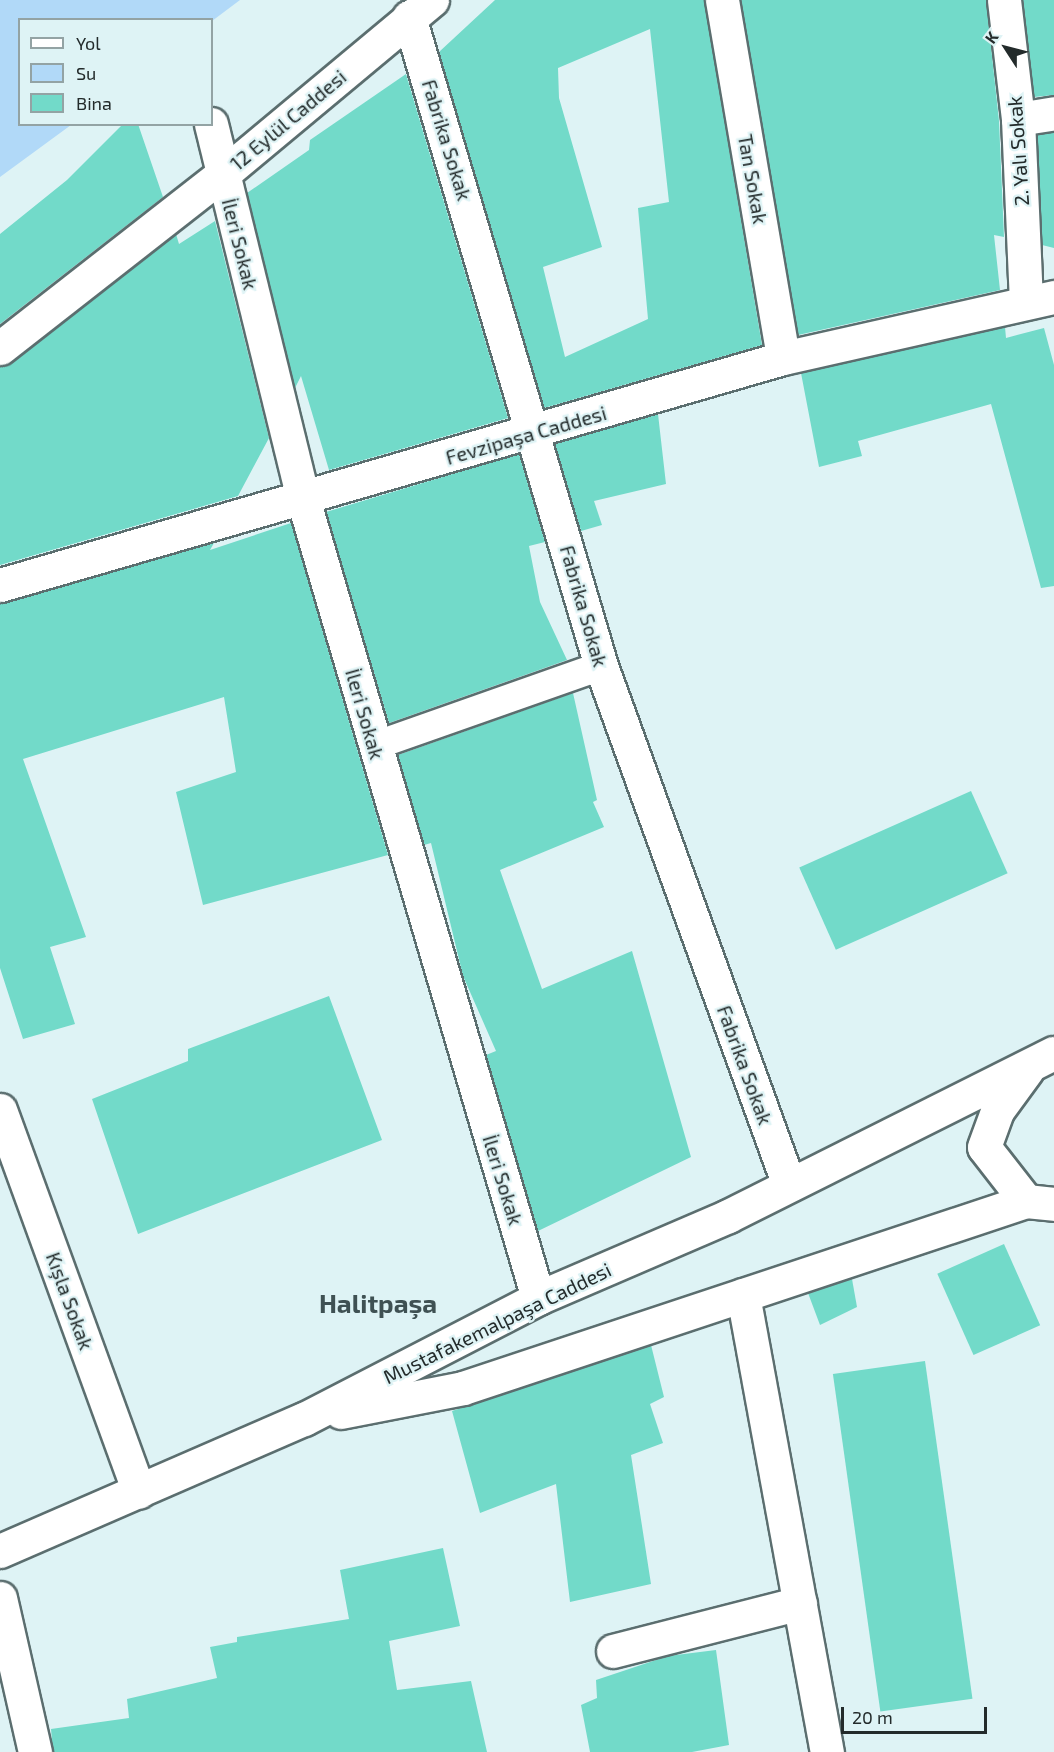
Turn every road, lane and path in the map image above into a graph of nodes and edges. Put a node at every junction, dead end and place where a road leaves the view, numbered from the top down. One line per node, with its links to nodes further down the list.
1 (722, 0): 10 (street, Tan Sokak)
2 (1004, 0): 5 (street, 2. Yalı Sokak)
3 (421, 9): 7 (street, 12 Eylül Caddesi); 11 (street, Fabrika Sokak)
4 (1054, 113): 5 (street)
5 (1018, 119): 8 (street, 2. Yalı Sokak)
6 (211, 126): 7 (street, İleri Sokak)
7 (223, 174): 9 (street, 12 Eylül Caddesi); 12 (street, İleri Sokak)
8 (1040, 299): 10 (street, Fevzipaşa Caddesi)
9 (0, 348)
10 (783, 358): 11 (street, Fevzipaşa Caddesi)
11 (535, 433): 12 (street, Fevzipaşa Caddesi); 14 (street, Fabrika Sokak)
12 (303, 499): 13 (street, Fevzipaşa Caddesi); 15 (street, İleri Sokak)
13 (0, 585)
14 (601, 666): 15 (lane); 18 (street, Fabrika Sokak)
15 (374, 746): 21 (street, İleri Sokak)
16 (1042, 1060): 18 (street, Mustafakemalpaşa Caddesi); 19 (street)
17 (0, 1110): 23 (street, Kışla Sokak)
18 (789, 1185): 21 (street, Mustafakemalpaşa Caddesi)
19 (1040, 1203): 20 (street)
20 (743, 1295): 22 (street); 26 (street)
21 (538, 1298): 22 (street, Mustafakemalpaşa Caddesi)
22 (304, 1419): 23 (street, Mustafakemalpaşa Caddesi)
23 (139, 1491): 24 (street, Mustafakemalpaşa Caddesi)
24 (0, 1551)
25 (0, 1598): 28 (street)
26 (800, 1603): 27 (street); 29 (street)
27 (614, 1651)
28 (35, 1752)
29 (827, 1752)

